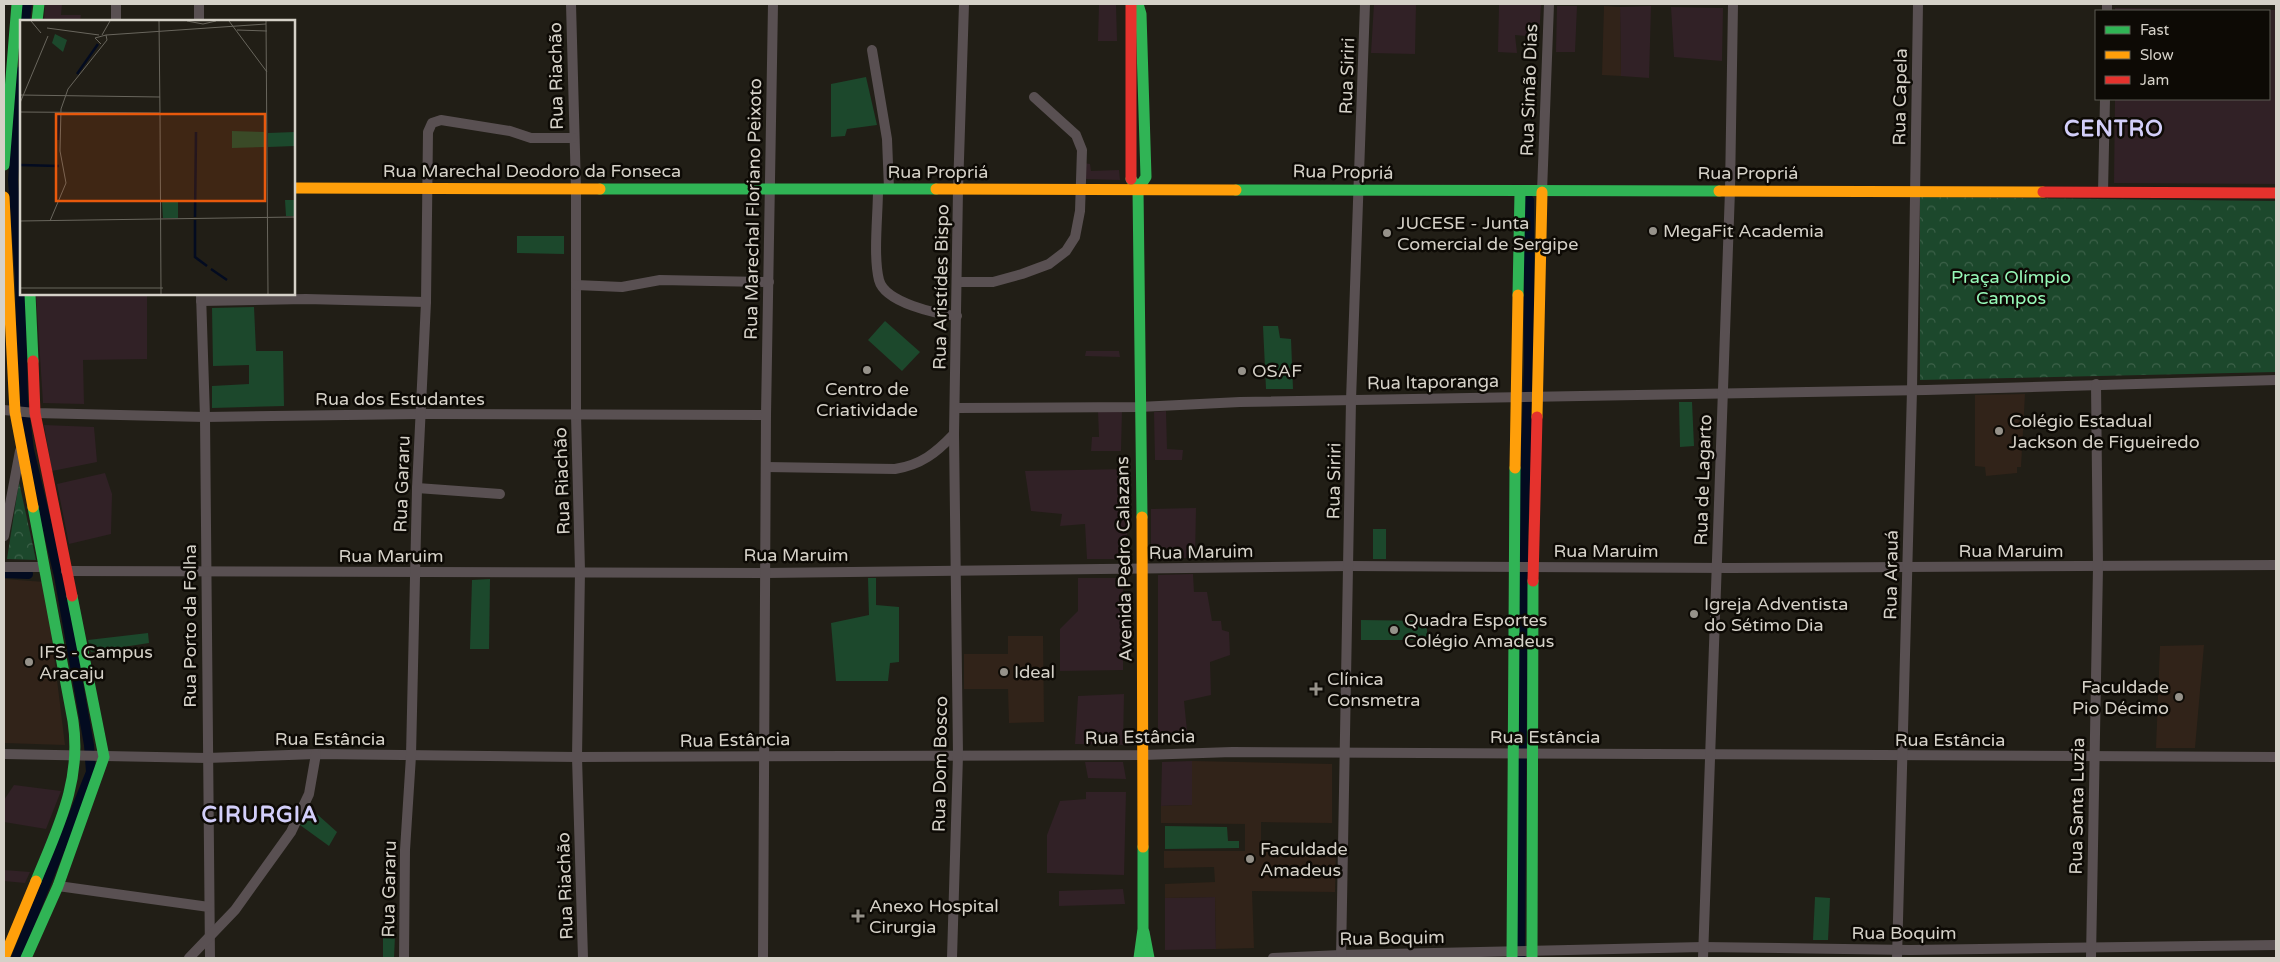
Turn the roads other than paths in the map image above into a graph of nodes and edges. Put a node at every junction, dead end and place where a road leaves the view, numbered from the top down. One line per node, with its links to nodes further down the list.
1 (17, 4): 21 (street)
2 (39, 4): 14 (street)
3 (116, 4): 15 (street)
4 (199, 4): 16 (street)
5 (571, 4): 20 (street, Rua Riachão)
6 (773, 4): 30 (street, Rua Marechal Floriano Peixoto)
7 (964, 4): 31 (street, Rua Aristídes Bispo)
8 (1131, 4): 28 (street, Avenida Pedro Calazans)
9 (1138, 4): 28 (street, Avenida Pedro Calazans)
10 (1366, 4): 29 (street, Rua Siriri)
11 (1549, 4): 22 (street, Rua Simão Dias)
12 (1733, 4): 32 (street, Rua de Lagarto)
13 (1918, 4): 34 (street, Rua Capela)
14 (37, 20)
15 (116, 20)
16 (199, 20)
17 (872, 50): 26 (street)
18 (1034, 97): 27 (street)
19 (2105, 100): 35 (street)
20 (573, 138): 24 (street, Rua Gararu); 25 (street, Rua Riachão)
21 (4, 165)
22 (1543, 178): 33 (street, Rua Simão Dias); 37 (street, Rua Simão Dias)
23 (295, 188): 24 (street, Rua Marechal Deodoro da Fonseca)
24 (427, 188): 25 (street, Rua Marechal Deodoro da Fonseca); 44 (street, Rua Gararu)
25 (576, 188): 30 (street, Rua Marechal Deodoro da Fonseca); 41 (street, Rua Riachão)
26 (884, 189): 30 (street, Rua Propriá); 31 (street, Rua Propriá); 45 (street)
27 (1082, 189): 28 (street, Rua Propriá); 31 (street, Rua Propriá); 40 (street)
28 (1138, 189): 29 (street, Rua Propriá); 52 (street, Avenida Pedro Calazans)
29 (1360, 189): 37 (street, Rua Propriá); 51 (street, Rua Siriri)
30 (770, 190): 39 (street, Rua Marechal Floriano Peixoto)
31 (958, 190): 40 (street, Rua Aristídes Bispo)
32 (1730, 190): 33 (street, Rua Propriá); 34 (street, Rua Propriá); 49 (street, Rua de Lagarto)
33 (1542, 192): 37 (street, Rua Propriá); 50 (street)
34 (1916, 192): 35 (street); 48 (street, Rua Arauá)
35 (2103, 192): 36 (street)
36 (2276, 193)
37 (1523, 194): 50 (street)
38 (4, 197): 54 (street)
39 (769, 282): 41 (street); 57 (street, Rua Marechal Floriano Peixoto)
40 (958, 282): 45 (street, Rua Aristídes Bispo)
41 (576, 285): 58 (street, Rua Riachão)
42 (30, 295): 55 (street)
43 (200, 297): 44 (street); 59 (street, Rua Porto da Folha)
44 (426, 302): 56 (street, Rua Gararu)
45 (957, 316): 53 (street, Rua Aristídes Bispo)
46 (2276, 380): 47 (street)
47 (2096, 384): 48 (street); 72 (street, Rua Santa Luzia)
48 (1912, 390): 49 (street, Rua Itaporanga); 71 (street, Rua Arauá)
49 (1723, 392): 50 (street, Rua Itaporanga); 73 (street, Rua de Lagarto)
50 (1528, 396): 51 (street, Rua Itaporanga); 70 (street); 70 (street)
51 (1351, 400): 52 (street, Rua Itaporanga); 67 (street, Rua Siriri)
52 (1139, 406): 53 (street, Rua Itaporanga); 75 (street, Avenida Pedro Calazans)
53 (955, 408): 60 (street, Rua Aristídes Bispo)
54 (11, 411): 55 (street, Rua dos Estudantes); 61 (street)
55 (34, 413): 59 (street, Rua dos Estudantes); 76 (street)
56 (420, 414): 58 (street, Rua dos Estudantes); 59 (street, Rua dos Estudantes); 63 (street, Rua Gararu)
57 (766, 414): 58 (street, Rua dos Estudantes); 62 (street, Rua Marechal Floriano Peixoto)
58 (576, 415): 78 (street, Rua Riachão)
59 (205, 418): 77 (street, Rua Porto da Folha)
60 (954, 434): 62 (street); 74 (street, Rua Aristídes Bispo)
61 (20, 448): 65 (street); 69 (street)
62 (766, 468): 79 (street, Rua Marechal Floriano Peixoto)
63 (417, 488): 64 (street); 80 (street, Rua Gararu)
64 (500, 494)
65 (4, 536)
66 (2276, 565): 72 (street, Rua Maruim)
67 (1349, 566): 70 (street, Rua Maruim); 75 (street, Rua Maruim); 81 (street, Rua Siriri)
68 (4, 567): 69 (street)
69 (44, 567): 91 (street)
70 (1523, 567): 73 (street, Rua Maruim); 84 (street); 84 (street)
71 (1907, 567): 72 (street, Rua Maruim); 73 (street, Rua Maruim); 94 (street, Rua Arauá)
72 (2098, 567): 90 (street, Rua Santa Luzia)
73 (1716, 568): 85 (street, Rua de Lagarto)
74 (957, 570): 75 (street, Rua Maruim); 79 (street, Rua Maruim); 87 (street, Rua Dom Bosco)
75 (1141, 570): 88 (street, Avenida Pedro Calazans)
76 (66, 571): 77 (street, Rua Maruim); 92 (street)
77 (205, 571): 80 (street, Rua Maruim); 96 (street, Rua Porto da Folha)
78 (580, 571): 79 (street, Rua Maruim); 80 (street, Rua Maruim); 93 (street, Rua Riachão)
79 (766, 572): 86 (street, Rua Marechal Floriano Peixoto)
80 (415, 573): 89 (street, Rua Gararu)
81 (1344, 752): 84 (street, Rua Estância); 88 (street, Rua Estância); 106 (street, Rua Siriri)
82 (4, 754): 91 (street, Rua Estância)
83 (316, 754): 89 (street, Rua Estância); 96 (street, Rua Estância); 100 (street)
84 (1523, 754): 85 (street, Rua Estância); 104 (street); 104 (street)
85 (1710, 754): 94 (street, Rua Estância); 102 (street, Rua de Lagarto)
86 (765, 755): 87 (street, Rua Estância); 93 (street, Rua Estância); 113 (street, Rua Marechal Floriano Peixoto)
87 (958, 755): 88 (street, Rua Estância); 114 (street, Rua Dom Bosco)
88 (1143, 755): 99 (street, Avenida Pedro Calazans)
89 (411, 756): 93 (street, Rua Estância); 111 (street, Rua Gararu)
90 (2094, 756): 94 (street, Rua Estância); 95 (street, Rua Estância); 103 (street, Rua Santa Luzia)
91 (79, 757): 92 (street, Rua Estância); 107 (street)
92 (102, 757): 96 (street, Rua Estância); 97 (street)
93 (577, 757): 112 (street, Rua Riachão)
94 (1904, 757): 105 (street, Rua Arauá)
95 (2276, 757)
96 (207, 758): 98 (street, Rua Porto da Folha)
97 (58, 886): 98 (street); 108 (street)
98 (209, 907): 100 (street, Rua Porto da Folha)
99 (1143, 929): 115 (street, Avenida Pedro Calazans); 116 (street, Avenida Pedro Calazans)
100 (210, 937): 109 (street); 110 (street, Rua Porto da Folha)
101 (2276, 945): 103 (street, Rua Boquim)
102 (1703, 947): 104 (street, Rua Boquim); 105 (street, Rua Boquim); 118 (street, Rua de Lagarto)
103 (2092, 953): 105 (street, Rua Boquim)
104 (1522, 954): 106 (street, Rua Boquim)
105 (1897, 954)
106 (1341, 956): 117 (street, Rua Boquim)
107 (4, 958)
108 (26, 958)
109 (190, 958)
110 (210, 958)
111 (404, 958)
112 (583, 958)
113 (763, 958)
114 (952, 958)
115 (1139, 958)
116 (1149, 958)
117 (1273, 958)
118 (1703, 958)

